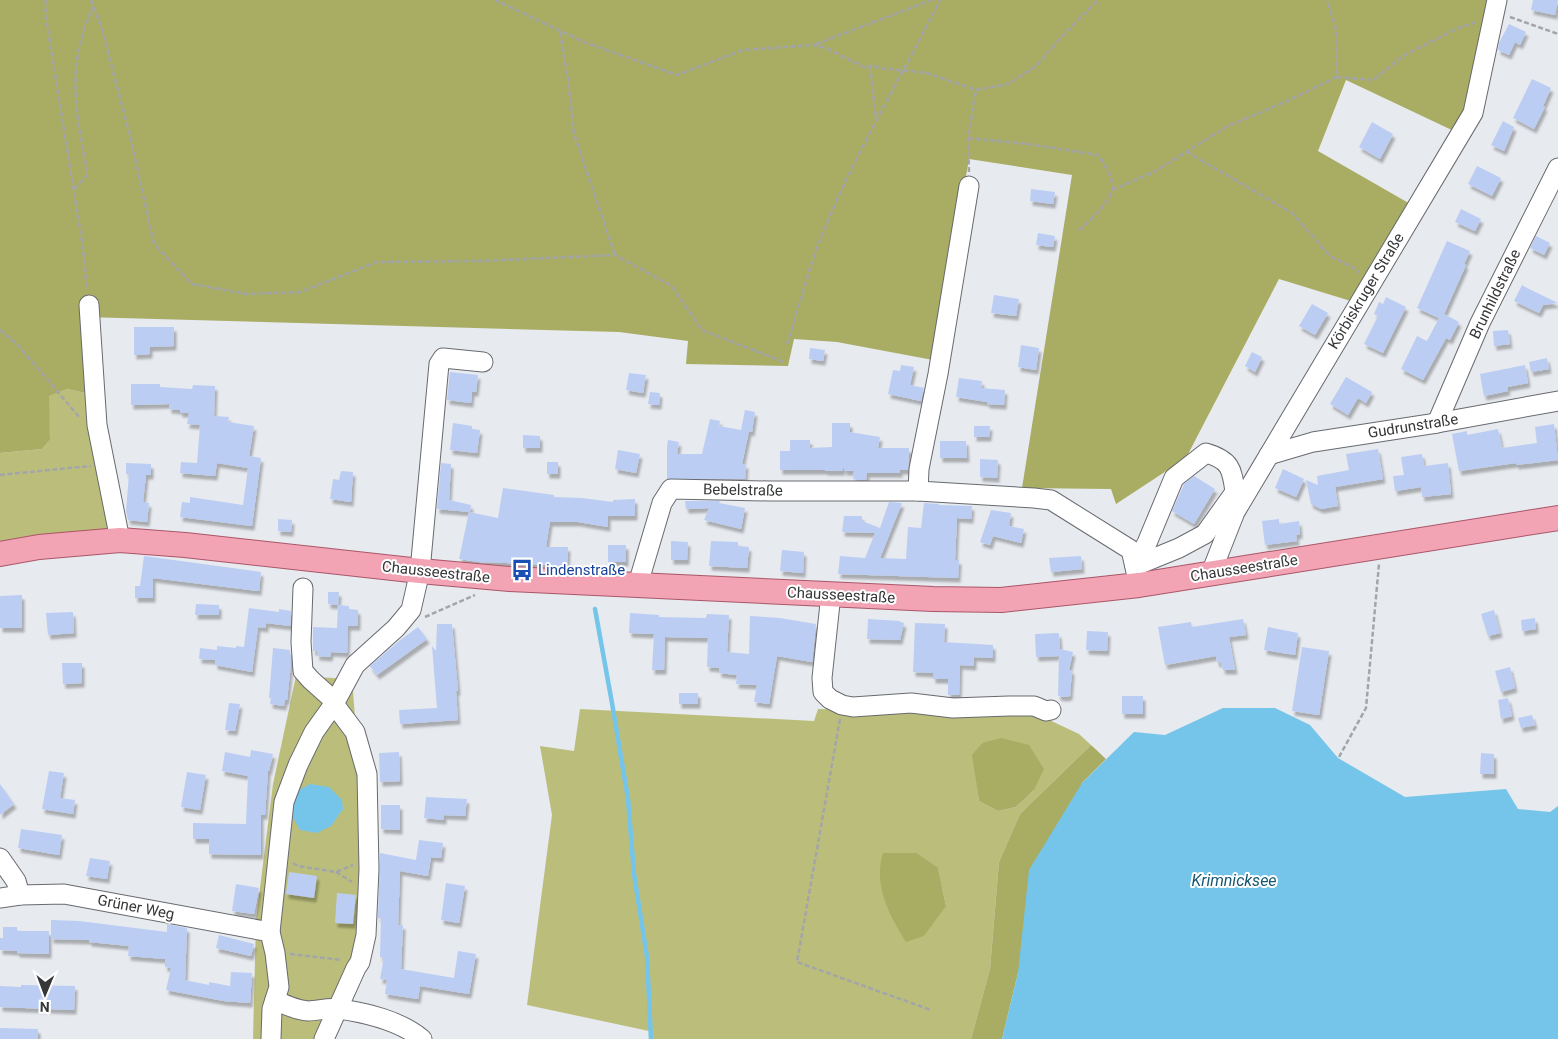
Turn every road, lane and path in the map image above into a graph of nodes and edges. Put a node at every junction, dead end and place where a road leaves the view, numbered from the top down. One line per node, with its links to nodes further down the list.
1 (46, 0): 22 (path)
2 (91, 0): 8 (path)
3 (495, 0): 10 (path)
4 (932, 0): 12 (path)
5 (940, 0): 14 (path)
6 (1098, 0): 16 (path)
7 (1327, 0): 15 (path)
8 (93, 7): 22 (path); 25 (path)
9 (1495, 10): 11 (path); 15 (path); 26 (street, Körbiskruger Straße)
10 (560, 31): 12 (path); 25 (path)
11 (1558, 34)
12 (814, 45): 13 (path)
13 (870, 66): 14 (path); 17 (path)
14 (904, 71): 16 (path); 17 (path)
15 (1337, 77): 19 (path)
16 (976, 90): 18 (path)
17 (876, 119): 29 (path)
18 (968, 138): 21 (path); 23 (path)
19 (1186, 152): 23 (path); 26 (path)
20 (1558, 168): 34 (street, Brunhildstraße)
21 (969, 186): 38 (street)
22 (73, 190): 27 (path)
23 (1112, 190): 24 (path)
24 (1077, 232)
25 (615, 255): 31 (path)
26 (1370, 284): 35 (street, Körbiskruger Straße)
27 (89, 305): 36 (street)
28 (0, 330): 33 (path)
29 (787, 344)
30 (483, 362): 43 (street)
31 (784, 362)
32 (1558, 401): 34 (street, Gudrunstraße)
33 (81, 420)
34 (1437, 423): 35 (street, Gudrunstraße)
35 (1269, 455): 44 (street, Körbiskruger Straße)
36 (105, 464): 37 (path); 40 (street)
37 (0, 475)
38 (918, 491): 45 (street, Bebelstraße); 46 (street, Bebelstraße)
39 (1558, 518): 41 (main road, Chausseestraße)
40 (120, 540): 42 (main road, Chausseestraße); 43 (main road, Chausseestraße)
41 (1380, 547): 44 (main road, Chausseestraße); 54 (path)
42 (0, 554)
43 (420, 571): 46 (main road, Chausseestraße); 51 (street)
44 (1211, 574): 45 (main road, Chausseestraße)
45 (1137, 576): 45 (street); 49 (main road, Chausseestraße)
46 (638, 584): 49 (main road, Chausseestraße)
47 (304, 588): 51 (street)
48 (481, 592): 50 (path)
49 (831, 594): 52 (street)
50 (423, 618)
51 (334, 704): 55 (street); 57 (street)
52 (842, 706): 53 (street); 65 (path)
53 (1051, 710)
54 (1339, 757)
55 (278, 854): 57 (path); 60 (street)
56 (0, 858): 58 (street)
57 (368, 859): 62 (street)
58 (20, 895): 59 (street, Grüner Weg); 60 (street, Grüner Weg)
59 (0, 898)
60 (270, 932): 61 (street)
61 (275, 952): 62 (path); 63 (street)
62 (360, 962): 64 (street)
63 (275, 1000): 64 (street); 66 (street)
64 (337, 1008): 67 (street); 68 (street)
65 (931, 1010)
66 (271, 1039)
67 (324, 1039)
68 (422, 1039)

